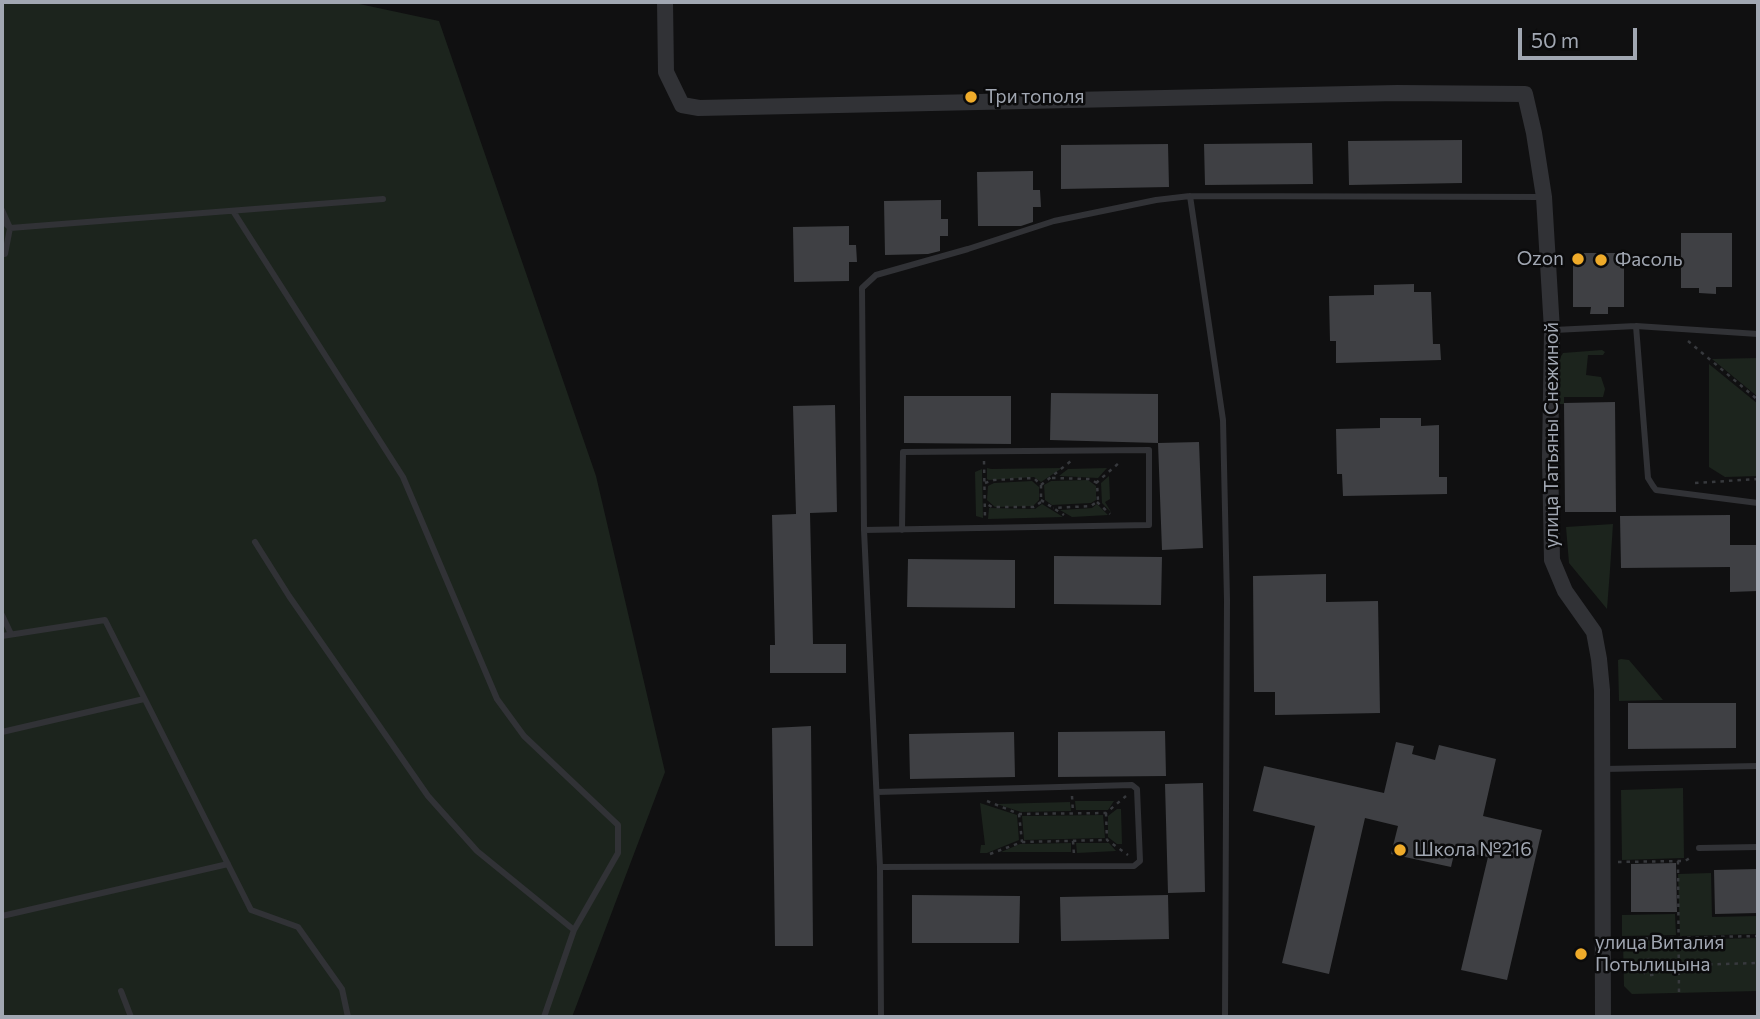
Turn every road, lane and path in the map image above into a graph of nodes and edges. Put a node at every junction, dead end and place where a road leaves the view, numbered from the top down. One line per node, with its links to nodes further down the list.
1 (665, 2): 3 (street, улица Татьяны Снежиной)
2 (1190, 196): 3 (lane); 32 (lane); 77 (lane)
3 (1544, 197): 12 (street, улица Татьяны Снежиной)
4 (383, 200): 6 (lane)
5 (2, 210): 8 (lane)
6 (233, 211): 8 (lane); 62 (lane)
7 (2, 220): 8 (lane)
8 (10, 228): 9 (lane)
9 (2, 254)
10 (1636, 326): 11 (lane); 12 (lane); 27 (lane)
11 (1675, 328): 13 (lane); 14 (path)
12 (1552, 330): 41 (street, улица Татьяны Снежиной)
13 (1758, 334)
14 (1758, 400)
15 (1080, 450): 16 (lane); 17 (lane); 18 (path)
16 (1135, 450): 21 (path); 29 (lane)
17 (984, 451): 20 (path); 33 (lane)
18 (1052, 478): 21 (path); 23 (path)
19 (1758, 480): 22 (path)
20 (985, 483): 23 (path); 26 (path)
21 (1096, 483): 25 (path)
22 (1688, 483)
23 (1041, 485): 24 (path)
24 (1041, 500): 26 (path); 28 (path)
25 (1097, 502): 28 (path); 29 (path)
26 (985, 503): 31 (path)
27 (1758, 503)
28 (1053, 508): 30 (path)
29 (1117, 525): 30 (lane)
30 (1072, 526): 31 (lane)
31 (985, 528): 33 (lane)
32 (864, 530): 33 (lane); 45 (lane)
33 (902, 530)
34 (255, 542): 62 (lane)
35 (2, 615): 36 (lane)
36 (11, 634): 37 (lane); 38 (lane)
37 (2, 636)
38 (144, 699): 39 (lane); 57 (lane)
39 (2, 732)
40 (1758, 766): 41 (lane)
41 (1602, 769): 78 (street, улица Татьяны Снежиной)
42 (1071, 786): 43 (lane); 44 (lane); 46 (path)
43 (1136, 788): 47 (path); 56 (lane)
44 (975, 789): 45 (lane); 48 (path)
45 (877, 792): 58 (lane)
46 (1073, 813): 47 (path); 48 (path)
47 (1106, 813): 49 (path)
48 (1019, 814): 51 (path)
49 (1107, 840): 50 (path); 56 (path)
50 (1073, 841): 51 (path); 60 (path)
51 (1022, 842): 59 (path)
52 (1758, 847): 53 (lane)
53 (1699, 848): 54 (path)
54 (1678, 861): 55 (path); 64 (path)
55 (1618, 862)
56 (1139, 863): 60 (lane)
57 (228, 864): 61 (lane); 74 (lane)
58 (880, 867): 59 (lane); 76 (lane)
59 (967, 867): 60 (lane)
60 (1075, 867)
61 (2, 916)
62 (574, 930): 75 (lane)
63 (1758, 936): 64 (path)
64 (1678, 937): 65 (path); 69 (path)
65 (1619, 939)
66 (1758, 963): 69 (path)
67 (1642, 966): 68 (path); 68 (path); 70 (path)
68 (1658, 966): 69 (path)
69 (1679, 966): 72 (path)
70 (1620, 967)
71 (121, 990): 73 (lane)
72 (1679, 995)
73 (131, 1017)
74 (348, 1017)
75 (544, 1017)
76 (881, 1017)
77 (1225, 1017)
78 (1604, 1017)

